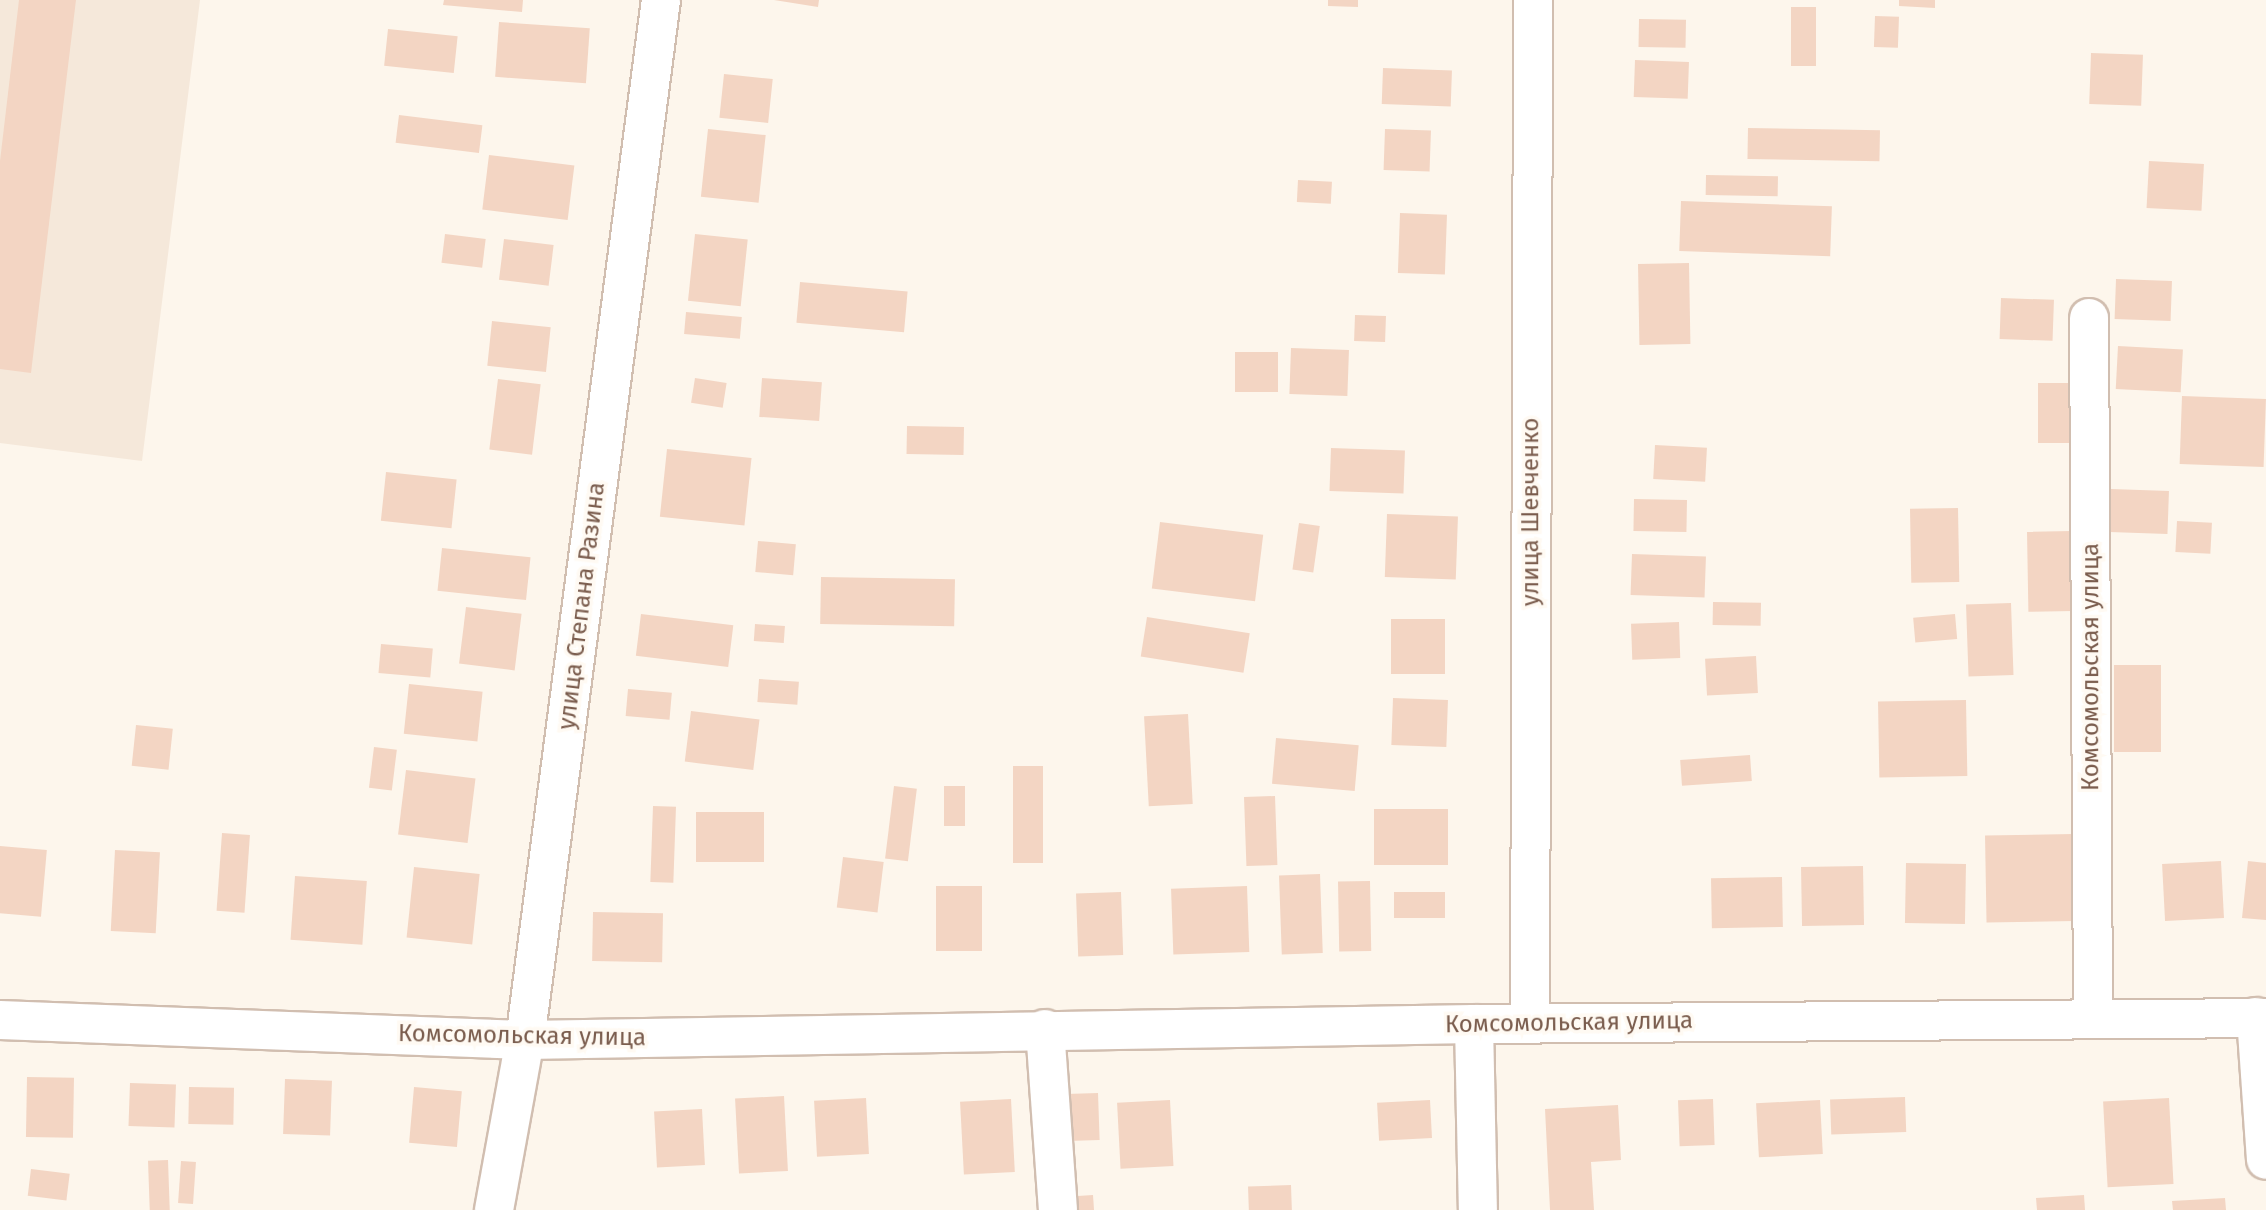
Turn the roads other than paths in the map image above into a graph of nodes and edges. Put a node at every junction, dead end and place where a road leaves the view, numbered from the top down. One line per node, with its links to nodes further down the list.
1 (661, 0): 10 (street, улица Степана Разина)
2 (1533, 0): 8 (street, улица Шевченко)
3 (2089, 318): 4 (street, Комсомольская улица)
4 (2093, 1017): 5 (street, Комсомольская улица); 8 (street, Комсомольская улица)
5 (2261, 1018): 11 (street, Комсомольская улица)
6 (0, 1020): 10 (street, Комсомольская улица)
7 (1474, 1024): 8 (street, Комсомольская улица); 9 (street, Комсомольская улица); 14 (street)
8 (1530, 1024)
9 (1045, 1029): 10 (street, Комсомольская улица); 13 (street)
10 (525, 1040): 12 (street, улица Степана Разина)
11 (2266, 1160)
12 (494, 1210)
13 (1058, 1210)
14 (1478, 1210)

